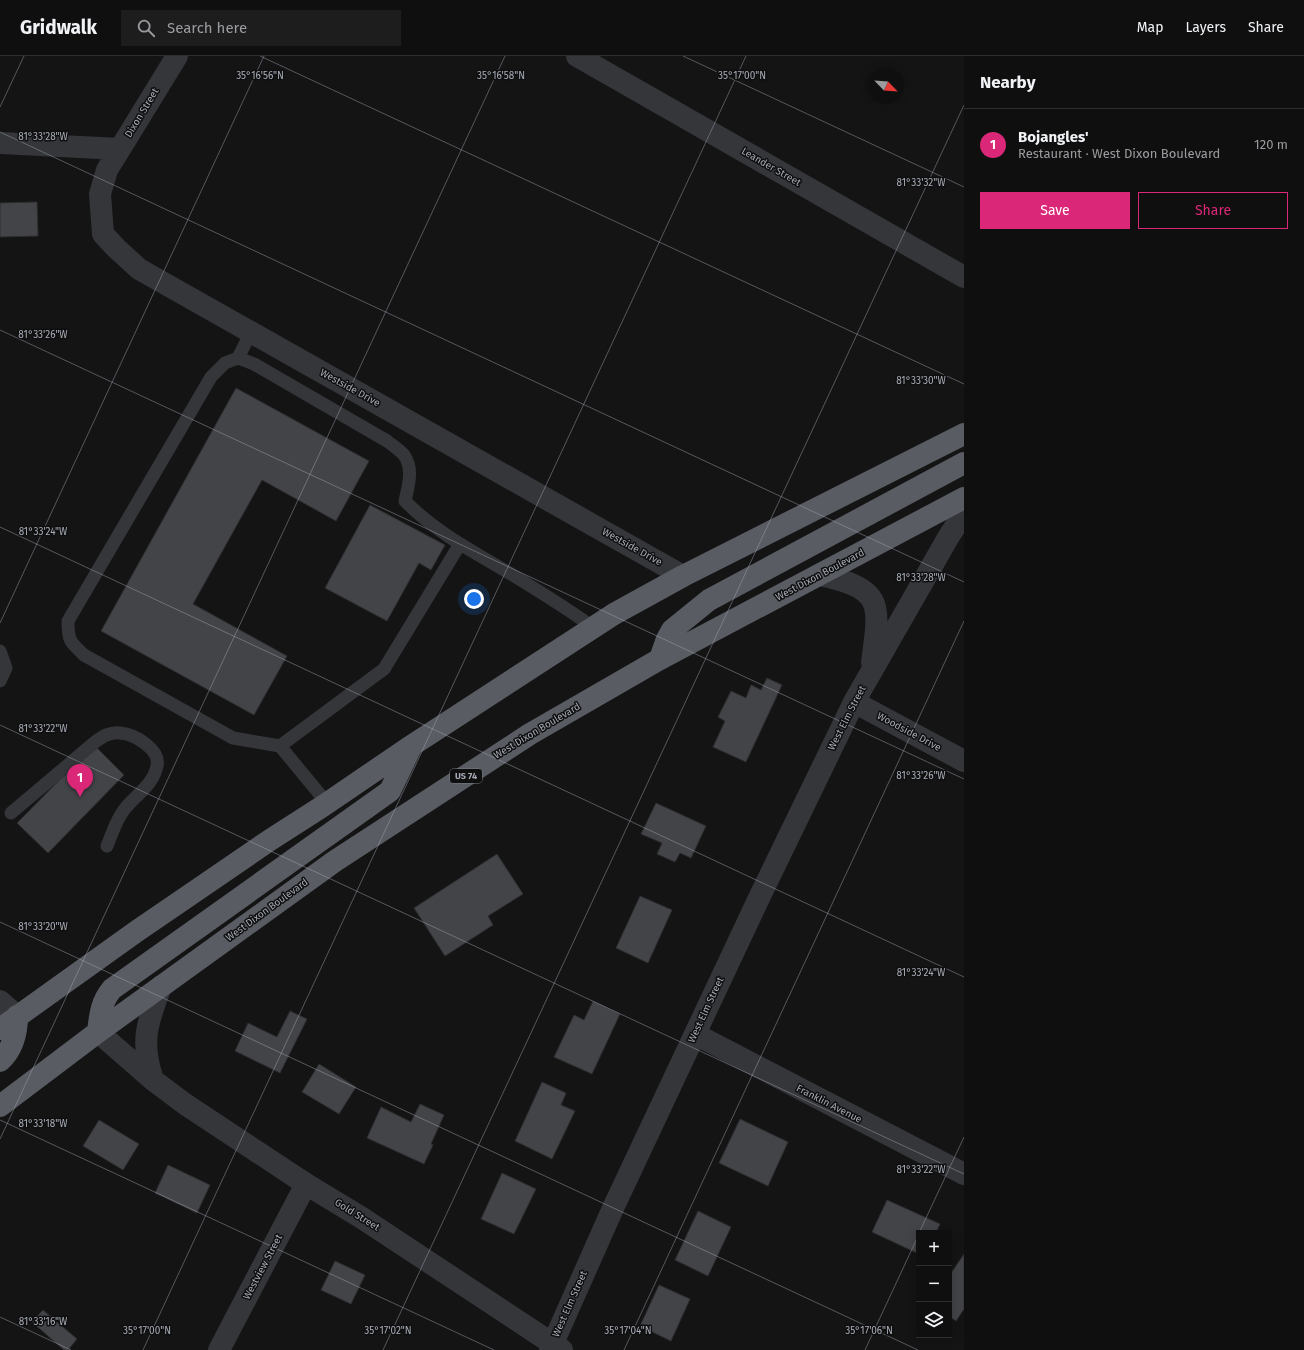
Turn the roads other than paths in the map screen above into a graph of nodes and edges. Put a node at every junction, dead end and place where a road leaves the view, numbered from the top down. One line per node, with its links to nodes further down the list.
1 (177, 56): 4 (street, Dixon Street)
2 (577, 56): 5 (street, Leander Street)
3 (0, 143): 4 (street, Dixon Street)
4 (120, 149): 6 (street, Westside Drive)
5 (964, 277)
6 (251, 332): 7 (lane); 14 (street, Westside Drive)
7 (238, 358): 12 (lane); 21 (lane)
8 (964, 434): 14 (highway)
9 (964, 462): 17 (highway)
10 (964, 498): 13 (highway, West Dixon Boulevard / US 74)
11 (964, 513): 18 (street, West Elm Street)
12 (460, 544): 15 (lane); 21 (lane)
13 (820, 575): 17 (highway, West Dixon Boulevard / US 74); 18 (street, West Elm Street)
14 (683, 576): 15 (highway)
15 (593, 627): 22 (highway)
16 (0, 651): 19 (lane)
17 (660, 659): 27 (highway, West Dixon Boulevard / US 74)
18 (870, 673): 20 (street, West Elm Street)
19 (0, 681)
20 (854, 702): 23 (street, Woodside Drive); 32 (street, West Elm Street)
21 (280, 746): 24 (lane)
22 (411, 746): 24 (highway); 31 (highway)
23 (964, 761)
24 (327, 803): 29 (highway)
25 (11, 813): 26 (lane)
26 (107, 846)
27 (161, 986): 31 (highway, West Dixon Boulevard / US 74); 34 (street)
28 (0, 1002): 29 (street)
29 (17, 1016): 30 (highway); 33 (highway)
30 (0, 1029)
31 (98, 1032): 34 (street, Gold Street); 35 (highway, West Dixon Boulevard / US 74)
32 (695, 1034): 36 (street, Franklin Avenue); 38 (street, West Elm Street)
33 (0, 1061)
34 (153, 1080): 37 (street, Gold Street)
35 (0, 1106)
36 (964, 1174)
37 (306, 1184): 38 (street, Gold Street); 39 (street, Westview Street)
38 (555, 1348)
39 (219, 1350)

